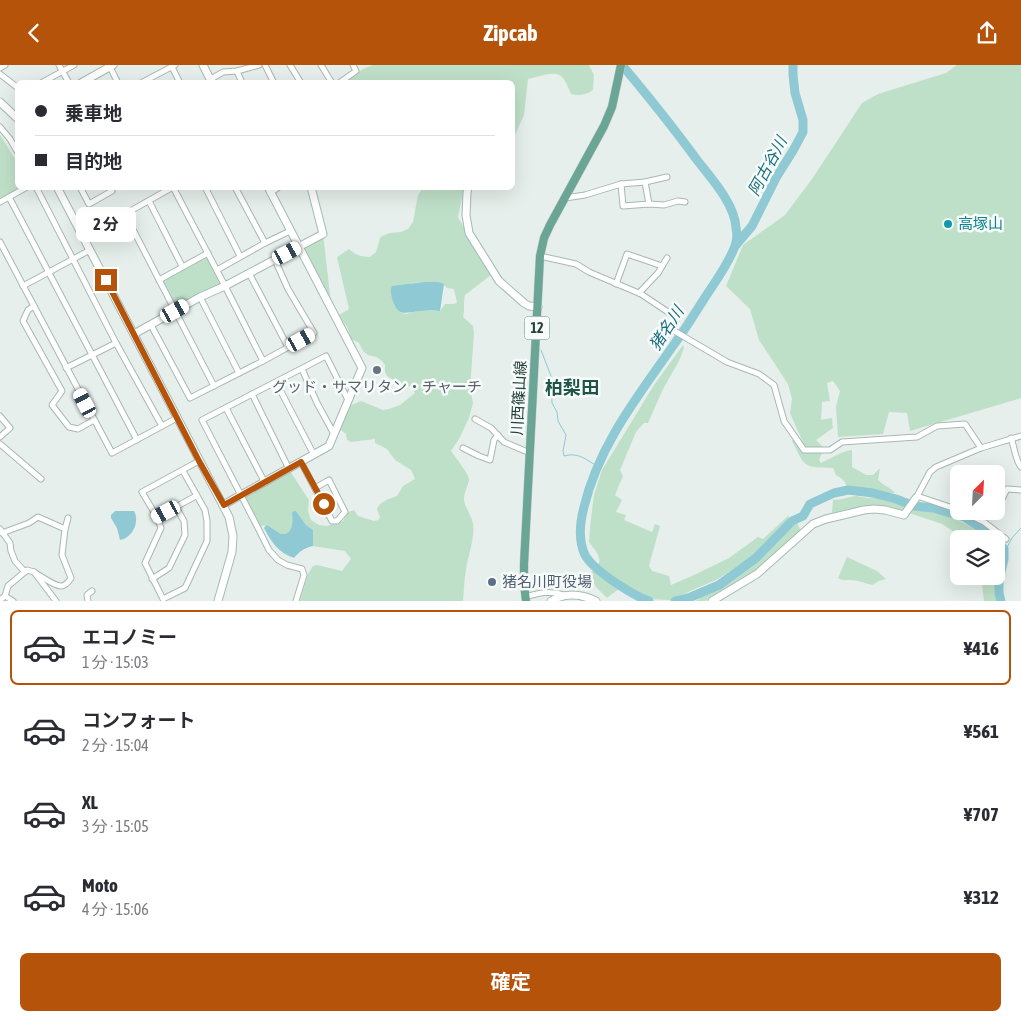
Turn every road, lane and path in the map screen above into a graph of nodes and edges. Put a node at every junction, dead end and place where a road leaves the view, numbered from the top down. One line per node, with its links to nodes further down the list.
1 (6, 65): 12 (street)
2 (59, 65): 14 (street)
3 (74, 65): 14 (street)
4 (203, 65): 23 (street)
5 (259, 65): 15 (street)
6 (265, 65): 26 (street)
7 (290, 65): 27 (street)
8 (321, 65): 28 (street)
9 (353, 65): 29 (street)
10 (111, 66): 19 (street); 20 (street)
11 (173, 66): 21 (street); 22 (street)
12 (0, 68)
13 (621, 69): 51 (main road, 川西篠山線 / 12)
14 (62, 71): 17 (street); 18 (street)
15 (236, 71): 24 (street); 25 (street)
16 (0, 75): 30 (street)
17 (46, 80)
18 (67, 80)
19 (86, 80)
20 (117, 80)
21 (150, 80)
22 (179, 80)
23 (211, 80)
24 (213, 80)
25 (240, 80)
26 (272, 80)
27 (299, 80)
28 (330, 80)
29 (343, 80)
30 (15, 86)
31 (0, 102): 32 (street)
32 (15, 116)
33 (0, 127): 34 (street)
34 (15, 148)
35 (666, 177): 36 (street)
36 (644, 182): 37 (street); 55 (street)
37 (621, 184): 51 (street); 55 (street)
38 (22, 190): 50 (street)
39 (38, 190): 65 (street)
40 (58, 190): 60 (street)
41 (82, 190): 42 (street)
42 (110, 190)
43 (168, 190): 53 (street)
44 (175, 190): 61 (street)
45 (207, 190): 62 (street)
46 (238, 190): 58 (street)
47 (269, 190): 56 (street)
48 (312, 190): 59 (street)
49 (468, 190): 79 (street)
50 (9, 197): 52 (street); 70 (street)
51 (565, 198): 63 (main road, 川西篠山線 / 12)
52 (0, 201)
53 (149, 201): 67 (street); 72 (street)
54 (685, 201): 55 (street)
55 (649, 204)
56 (290, 231): 58 (street); 59 (street)
57 (0, 242): 74 (street)
58 (265, 243): 62 (street)
59 (298, 247): 66 (street); 93 (street)
60 (90, 250): 65 (street); 82 (street)
61 (208, 253): 67 (street); 69 (street)
62 (240, 256): 69 (street)
63 (540, 256): 73 (street); 79 (main road, 川西篠山線 / 12)
64 (667, 257): 68 (street)
65 (73, 259): 70 (street); 83 (street)
66 (275, 260): 71 (street); 84 (street)
67 (182, 266): 72 (street)
68 (662, 266): 73 (street); 76 (street)
69 (216, 270): 75 (street)
70 (49, 272): 74 (street); 85 (street)
71 (249, 273): 75 (street); 84 (street)
72 (159, 280): 80 (street)
73 (616, 284): 76 (street)
74 (23, 286): 78 (street)
75 (225, 286): 77 (street); 86 (street)
76 (639, 293): 108 (street)
77 (200, 297): 80 (street); 89 (street)
78 (34, 306): 87 (street); 98 (street)
79 (538, 307): 109 (main road, 川西篠山線 / 12)
80 (175, 311): 81 (street); 91 (street)
81 (152, 325): 82 (street); 91 (street)
82 (134, 334): 96 (street)
83 (116, 343): 85 (street); 99 (street)
84 (288, 347): 86 (street)
85 (93, 355): 87 (street); 105 (street)
86 (263, 361): 89 (street)
87 (66, 368): 98 (street)
88 (302, 369): 90 (street); 93 (street); 100 (street)
89 (239, 373): 91 (street)
90 (276, 382): 92 (street); 110 (street)
91 (214, 386)
92 (252, 394): 94 (street); 114 (street)
93 (348, 400): 100 (street)
94 (226, 407): 117 (street); 122 (street)
95 (0, 416): 103 (street)
96 (177, 418): 99 (street); 111 (street)
97 (475, 419): 101 (street)
98 (94, 421): 105 (street)
99 (162, 427): 105 (street)
100 (334, 434): 110 (street)
101 (498, 435): 107 (street); 109 (street)
102 (1021, 435): 104 (street)
103 (0, 437)
104 (1011, 438): 108 (street); 113 (street)
105 (137, 440)
106 (0, 445): 116 (street)
107 (464, 448)
108 (981, 448): 123 (street)
109 (530, 453): 139 (main road, 川西篠山線 / 12)
110 (314, 455): 112 (street)
111 (199, 461): 115 (street); 124 (street)
112 (301, 462): 114 (street); 118 (street)
113 (1021, 467)
114 (289, 469): 117 (street)
115 (183, 471): 121 (street); 127 (street)
116 (41, 479)
117 (265, 483): 122 (street)
118 (315, 488): 118 (street)
119 (1021, 490): 120 (street)
120 (1005, 493)
121 (196, 496): 125 (street); 135 (street)
122 (241, 496): 124 (street); 145 (street)
123 (916, 497): 126 (street); 148 (street)
124 (224, 505): 144 (street)
125 (176, 507): 127 (street); 135 (street)
126 (950, 507)
127 (157, 517): 135 (street)
128 (68, 518): 130 (street)
129 (980, 520): 132 (street)
130 (65, 529): 131 (street); 134 (street)
131 (1, 531): 133 (street)
132 (1006, 539)
133 (25, 572): 134 (street); 138 (street)
134 (34, 572): 142 (street)
135 (152, 579)
136 (92, 591): 143 (street)
137 (564, 595): 139 (street); 146 (street); 147 (street)
138 (6, 596): 140 (street); 141 (street)
139 (526, 599)
140 (0, 600)
141 (13, 601)
142 (56, 601)
143 (88, 601)
144 (218, 601)
145 (296, 601)
146 (551, 601)
147 (596, 601)
148 (712, 601)

